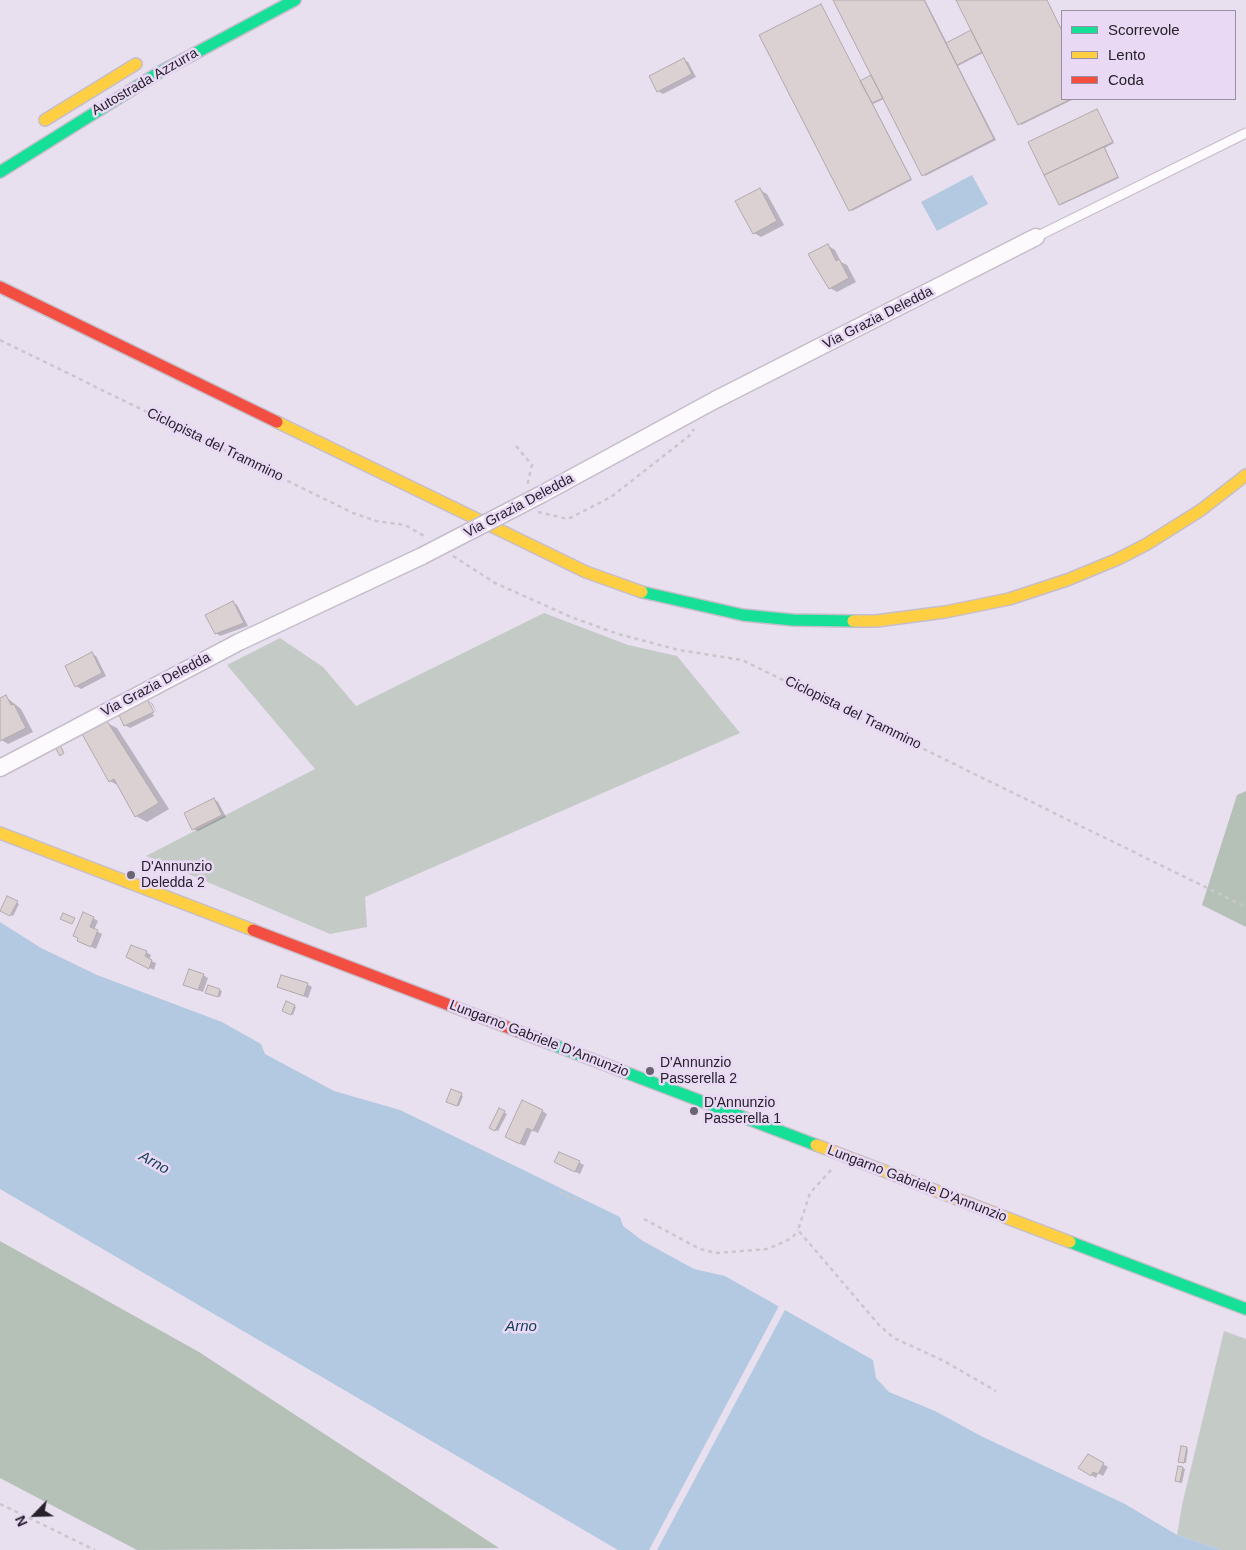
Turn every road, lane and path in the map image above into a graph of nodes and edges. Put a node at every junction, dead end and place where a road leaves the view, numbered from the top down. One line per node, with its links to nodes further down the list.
1 (295, 0): 5 (main road, Autostrada Azzurra)
2 (145, 59): 3 (main road, Autostrada Azzurra)
3 (32, 129)
4 (1246, 133): 6 (lane)
5 (0, 172)
6 (1036, 237): 12 (street, Via Grazia Deledda, bridge)
7 (0, 287): 9 (main road)
8 (0, 340): 10 (path, Ciclopista del Trammino)
9 (1246, 475)
10 (431, 541)
11 (448, 552): 14 (path, Ciclopista del Trammino)
12 (0, 768)
13 (0, 833): 15 (main road, Lungarno Gabriele D'Annunzio)
14 (1246, 907)
15 (844, 1156): 19 (path); 20 (main road, Lungarno Gabriele D'Annunzio)
16 (560, 1192): 17 (path)
17 (578, 1196)
18 (644, 1219): 19 (path)
19 (798, 1230): 21 (path)
20 (1246, 1309)
21 (996, 1391)
22 (0, 1504): 23 (path)
23 (95, 1550)

